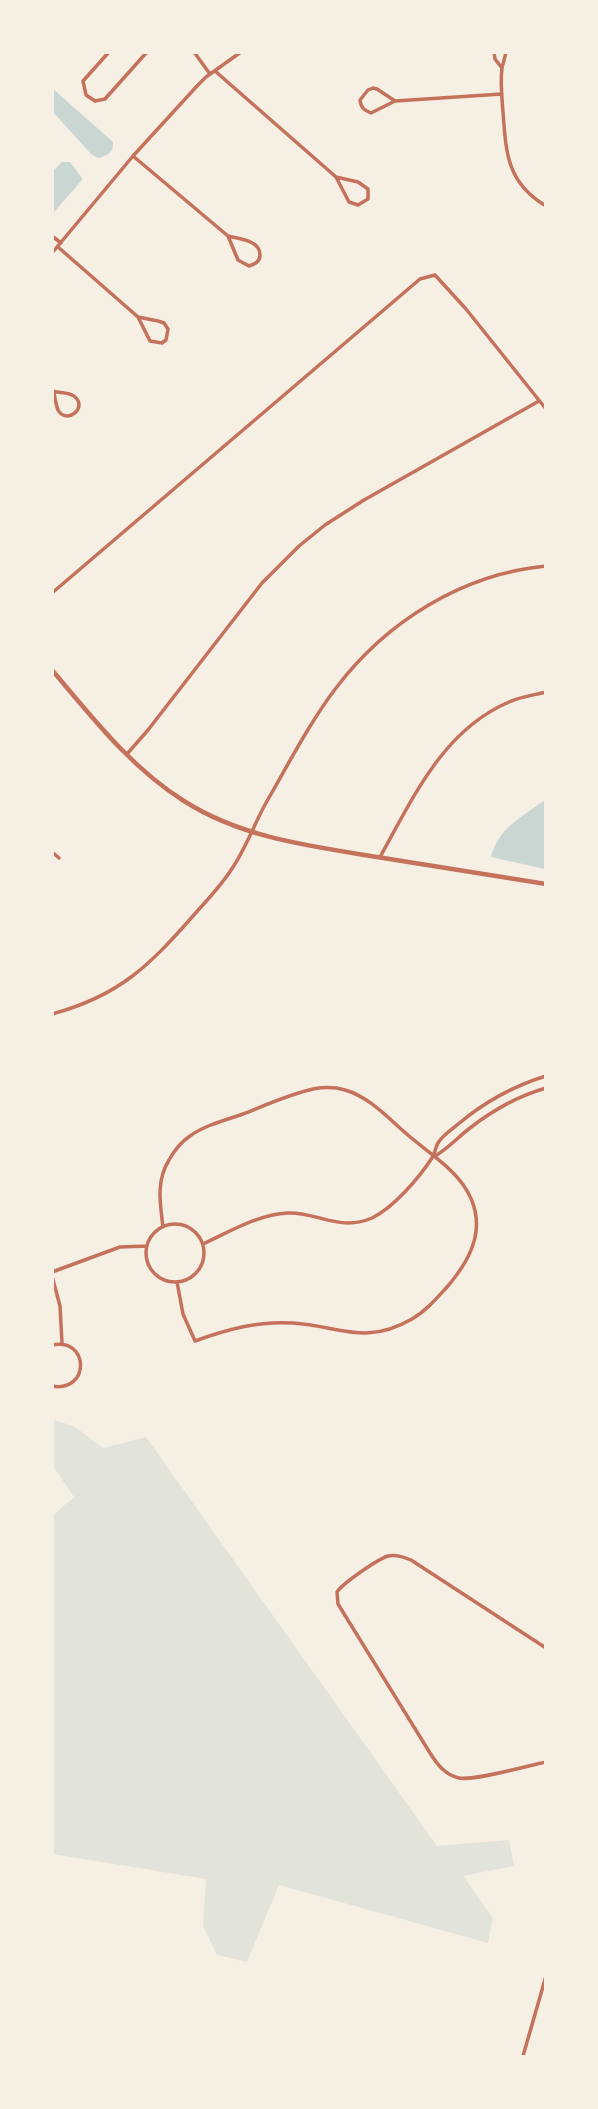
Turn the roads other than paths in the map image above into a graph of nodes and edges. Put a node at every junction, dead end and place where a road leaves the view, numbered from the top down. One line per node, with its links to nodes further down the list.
1 (109, 52): 2 (street)
2 (147, 52)
3 (194, 52): 8 (street)
4 (241, 52): 8 (street)
5 (494, 52): 7 (street)
6 (506, 52): 7 (street)
7 (502, 68): 9 (street)
8 (212, 73): 11 (street); 12 (street)
9 (502, 94): 10 (street); 13 (street)
10 (395, 101): 10 (street)
11 (133, 156): 15 (street); 16 (street)
12 (336, 177): 12 (street)
13 (545, 206)
14 (52, 236): 16 (street)
15 (228, 236): 15 (street)
16 (61, 243): 17 (street)
17 (58, 247): 18 (street); 19 (street)
18 (53, 253)
19 (138, 317): 19 (street)
20 (53, 392): 20 (street)
21 (539, 401): 22 (street); 24 (street); 27 (street)
22 (545, 409)
23 (545, 566): 28 (street)
24 (52, 593)
25 (52, 670): 27 (street)
26 (545, 692): 30 (street)
27 (126, 755): 28 (street)
28 (250, 832): 30 (street); 33 (street)
29 (52, 852): 31 (street)
30 (380, 857): 32 (street)
31 (59, 859)
32 (545, 884)
33 (52, 1014)
34 (545, 1076): 36 (street)
35 (545, 1088): 36 (street)
36 (433, 1157): 37 (street); 38 (street); 41 (street)
37 (163, 1227): 38 (street); 39 (street)
38 (203, 1244): 41 (street)
39 (147, 1246): 40 (street); 41 (street)
40 (52, 1274): 42 (street)
41 (177, 1282)
42 (62, 1344): 43 (street); 44 (street)
43 (52, 1345)
44 (52, 1386)
45 (545, 1648): 46 (street)
46 (545, 1762)
47 (545, 1976): 48 (street)
48 (523, 2056)

